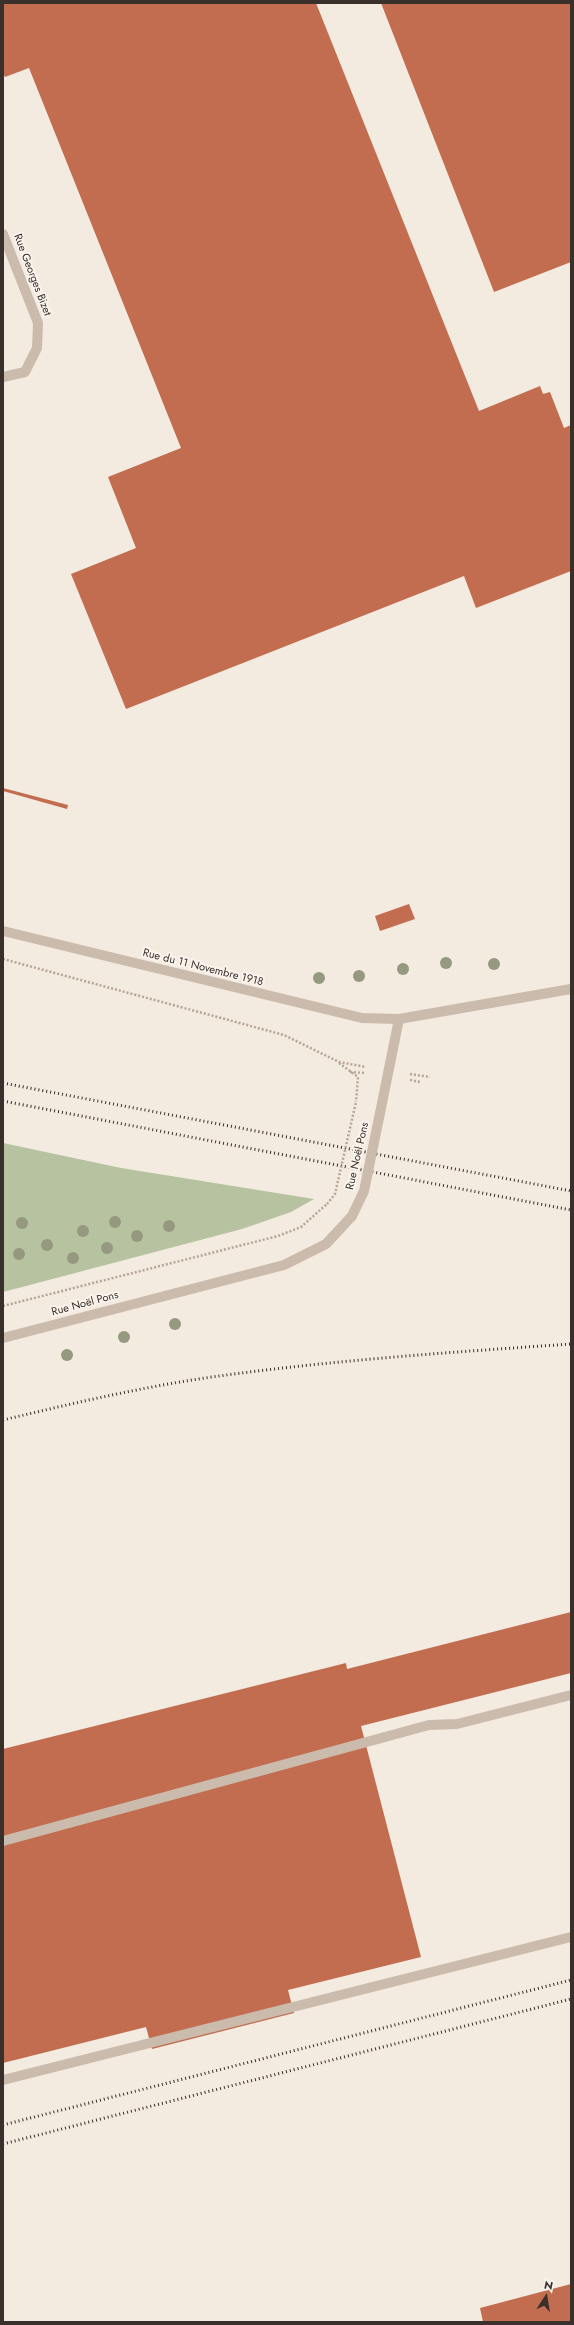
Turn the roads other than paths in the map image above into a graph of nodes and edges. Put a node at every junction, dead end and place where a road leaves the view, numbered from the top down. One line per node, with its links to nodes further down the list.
1 (3, 234): 2 (street, Rue Georges Bizet)
2 (3, 377)
3 (3, 931): 5 (street, Rue du 11 Novembre 1918)
4 (571, 989): 5 (street)
5 (400, 1019): 6 (street, Rue Noël Pons, bridge)
6 (3, 1338)
7 (571, 1696): 8 (street)
8 (3, 1840)
9 (571, 1937): 10 (street)
10 (3, 2080)

